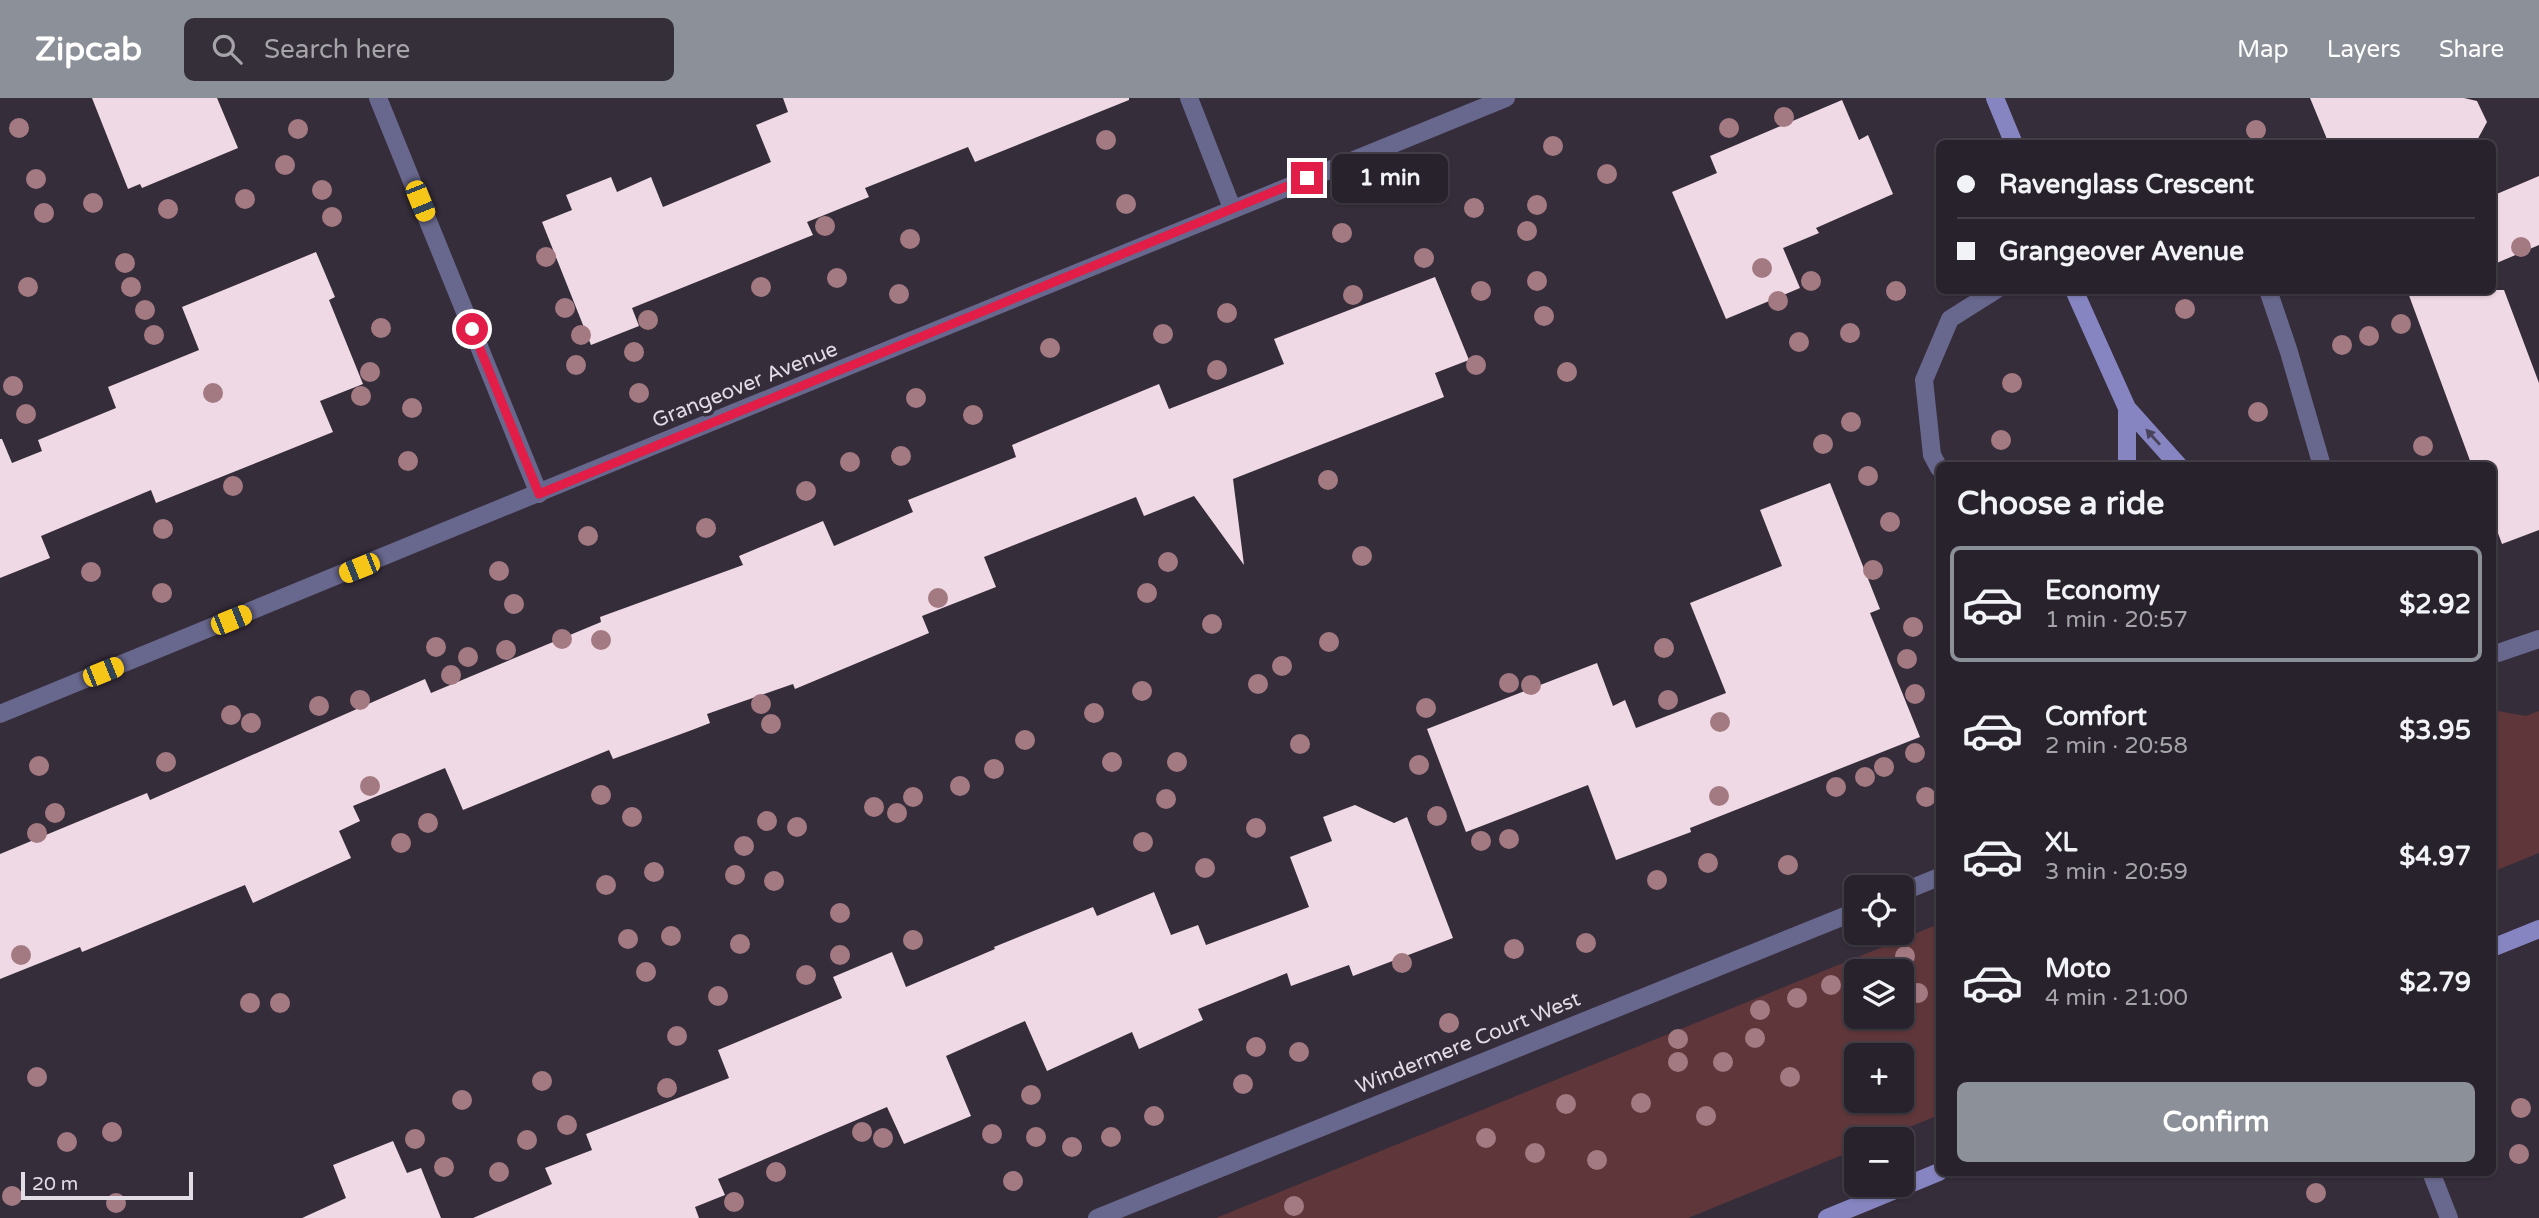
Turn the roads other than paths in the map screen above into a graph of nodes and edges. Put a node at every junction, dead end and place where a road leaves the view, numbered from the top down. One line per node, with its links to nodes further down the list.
1 (378, 98): 15 (street)
2 (1189, 98): 6 (street)
3 (1507, 98): 6 (street, Grangeover Avenue)
4 (1995, 98): 5 (street)
5 (2012, 140)
6 (1232, 208): 15 (street, Grangeover Avenue)
7 (1990, 294): 14 (street)
8 (2076, 294): 10 (street)
9 (2269, 294): 13 (street)
10 (2126, 408): 11 (street); 12 (street, one-way to 10)
11 (2126, 462)
12 (2175, 462)
13 (2321, 462)
14 (1936, 463)
15 (539, 494): 18 (street, Grangeover Avenue)
16 (2539, 639): 17 (street)
17 (2496, 653)
18 (0, 714)
19 (1936, 878): 20 (street)
20 (1914, 887)
21 (1844, 916): 26 (street, Windermere Court West)
22 (2539, 929): 23 (street)
23 (2496, 946)
24 (1936, 1174): 27 (street)
25 (2433, 1176): 28 (street)
26 (1097, 1218)
27 (1827, 1218)
28 (2449, 1218)

